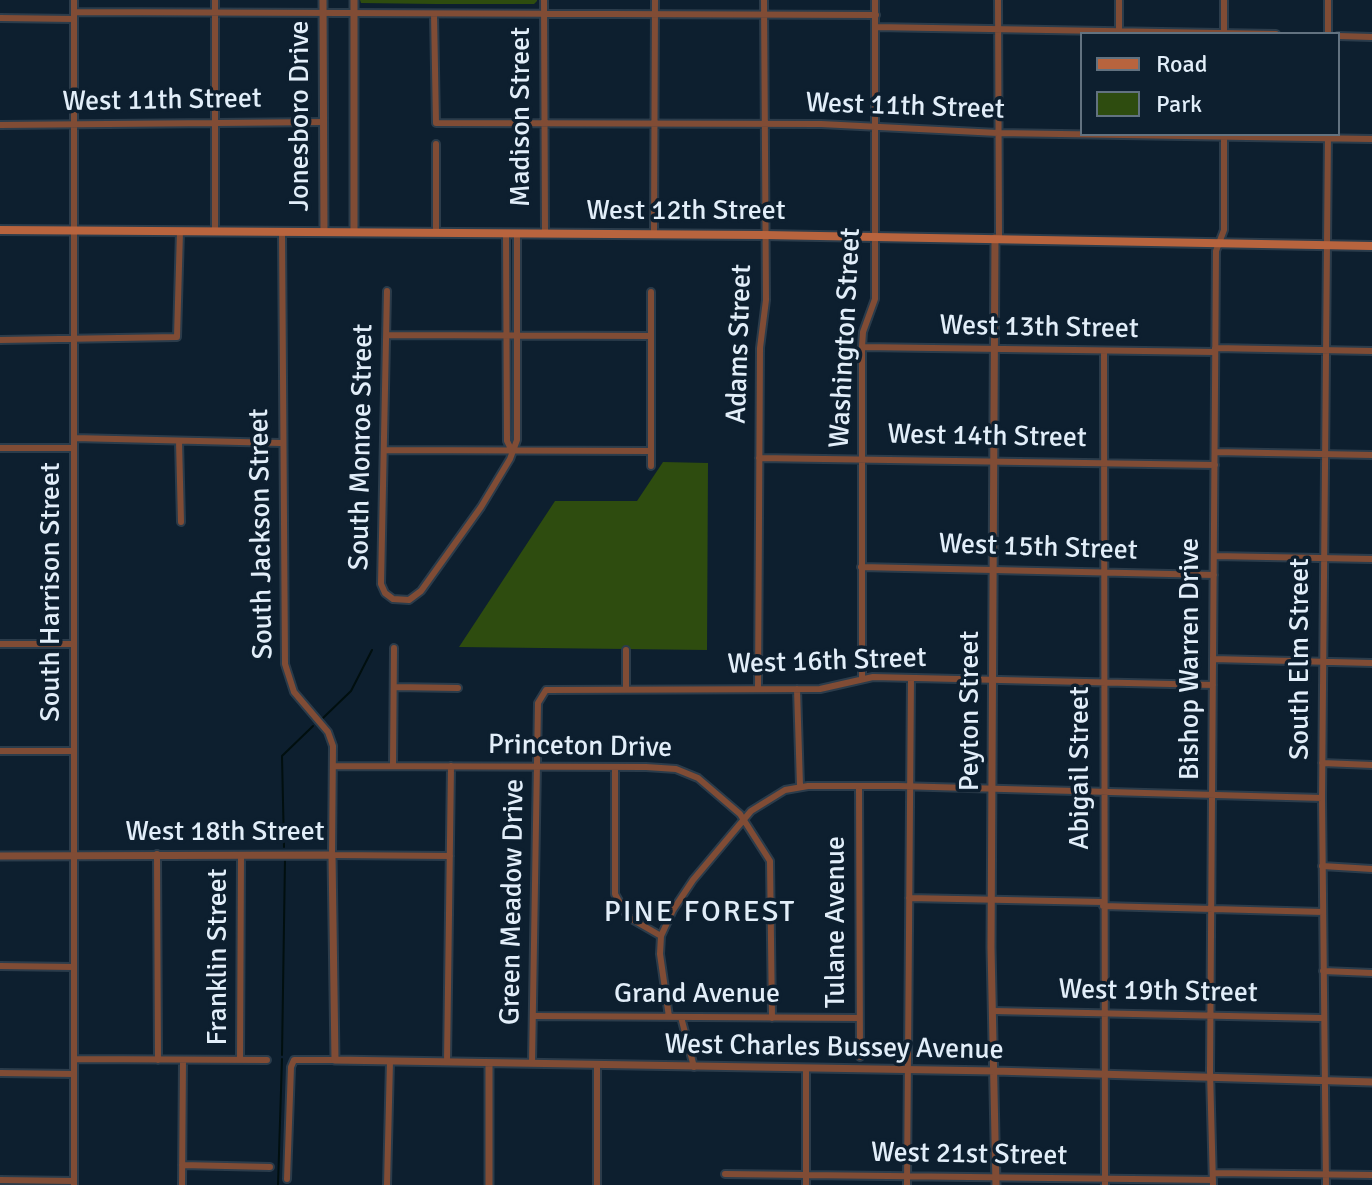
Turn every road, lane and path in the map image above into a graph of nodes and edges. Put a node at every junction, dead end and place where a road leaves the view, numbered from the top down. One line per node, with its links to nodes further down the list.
1 (74, 0): 21 (street, South Harrison Street)
2 (215, 0): 13 (street)
3 (323, 0): 14 (street, Jonesboro Drive)
4 (354, 0): 15 (street, Jonesboro Drive)
5 (544, 0): 16 (street, Madison Street)
6 (655, 0): 18 (street)
7 (764, 0): 19 (street, Adams Street)
8 (875, 0): 20 (street, Washington Street)
9 (998, 0): 24 (street, Peyton Street)
10 (1119, 0): 25 (street)
11 (1224, 0): 26 (street)
12 (1328, 0): 27 (street)
13 (215, 12): 14 (street); 21 (street); 30 (street)
14 (323, 13): 15 (street); 31 (street, Jonesboro Drive)
15 (354, 13): 17 (street); 50 (street, Jonesboro Drive)
16 (544, 13): 17 (street); 18 (street); 34 (street, Madison Street)
17 (434, 14): 34 (street, West 11th Street)
18 (655, 14): 19 (street); 32 (street)
19 (764, 14): 20 (street); 35 (street, Adams Street)
20 (876, 15): 23 (street, Washington Street)
21 (74, 16): 22 (street); 33 (street, South Harrison Street)
22 (0, 18)
23 (875, 27): 24 (street); 37 (street, Washington Street)
24 (998, 30): 25 (street); 38 (street, Peyton Street)
25 (1119, 32)
26 (1224, 32)
27 (1328, 32)
28 (1340, 36): 29 (street)
29 (1372, 37)
30 (215, 122): 31 (street, West 11th Street); 33 (street, West 11th Street); 47 (street)
31 (324, 122): 49 (street, Jonesboro Drive)
32 (653, 123): 34 (street, West 11th Street); 35 (street, West 11th Street); 55 (street)
33 (75, 124): 36 (street, West 11th Street); 45 (street, South Harrison Street)
34 (544, 124): 52 (street, Madison Street)
35 (765, 124): 37 (street, West 11th Street); 56 (street, Adams Street)
36 (0, 125)
37 (873, 128): 38 (street, West 11th Street); 57 (street, Washington Street)
38 (998, 133): 39 (street, West 11th Street); 58 (street, Peyton Street)
39 (1080, 134)
40 (1224, 136): 59 (street, Bishop Warren Drive)
41 (1328, 136): 42 (street, West 11th Street); 60 (street, South Elm Street)
42 (1372, 139)
43 (436, 144): 51 (street)
44 (0, 230): 45 (main road, West 12th Street)
45 (76, 231): 46 (main road, West 12th Street); 68 (street, South Harrison Street)
46 (180, 231): 47 (main road, West 12th Street); 68 (street)
47 (215, 231): 48 (main road, West 12th Street)
48 (282, 232): 49 (main road, West 12th Street); 78 (street, South Jackson Street)
49 (324, 232): 50 (main road, West 12th Street)
50 (354, 232): 51 (main road, West 12th Street)
51 (436, 233): 53 (main road, West 12th Street)
52 (545, 233): 54 (main road, West 12th Street); 55 (main road, West 12th Street)
53 (506, 234): 54 (main road, West 12th Street); 65 (street, Madison Street)
54 (517, 234): 66 (street, Madison Street)
55 (654, 234): 56 (main road, West 12th Street)
56 (764, 235): 57 (main road, West 12th Street); 88 (street, Adams Street)
57 (874, 236): 58 (main road, West 12th Street); 70 (street, Washington Street)
58 (997, 238): 59 (main road, West 12th Street); 71 (street, Peyton Street)
59 (1220, 242): 60 (main road, West 12th Street); 72 (street, Bishop Warren Drive)
60 (1325, 244): 61 (main road, West 12th Street); 73 (street, South Elm Street)
61 (1372, 246)
62 (387, 291): 64 (street, South Monroe Street)
63 (651, 292): 67 (street)
64 (387, 335): 65 (street); 81 (street, South Monroe Street)
65 (507, 335): 66 (street); 82 (street, Madison Street)
66 (517, 336): 67 (street); 82 (street, Madison Street)
67 (650, 336): 83 (street)
68 (74, 339): 69 (street); 76 (street, South Harrison Street)
69 (0, 340)
70 (862, 347): 71 (street, West 13th Street); 87 (street, Washington Street)
71 (995, 349): 74 (street, West 13th Street); 89 (street, Peyton Street)
72 (1215, 350): 73 (street, West 13th Street); 74 (street, West 13th Street); 84 (street, Bishop Warren Drive)
73 (1324, 350): 75 (street, West 13th Street); 85 (street, South Elm Street)
74 (1104, 351): 90 (street, Abigail Street)
75 (1372, 351)
76 (74, 438): 77 (street); 80 (street, South Harrison Street)
77 (179, 441): 78 (street); 93 (street)
78 (281, 443): 125 (street, South Jackson Street)
79 (0, 448): 80 (street)
80 (74, 448): 103 (street, South Harrison Street)
81 (385, 450): 82 (street); 101 (street, South Monroe Street)
82 (512, 451): 83 (street); 101 (street, Madison Street)
83 (650, 451): 92 (street)
84 (1215, 452): 85 (street); 91 (street, Bishop Warren Drive)
85 (1324, 454): 86 (street); 95 (street, South Elm Street)
86 (1372, 455)
87 (861, 457): 88 (street, West 14th Street); 89 (street, West 14th Street); 97 (street, Washington Street)
88 (759, 458): 117 (street, Adams Street)
89 (994, 459): 90 (street, West 14th Street); 98 (street, Peyton Street)
90 (1105, 461): 91 (street, West 14th Street); 99 (street, Abigail Street)
91 (1215, 465): 94 (street, Bishop Warren Drive)
92 (651, 466)
93 (181, 522)
94 (1214, 556): 95 (street); 100 (street, Bishop Warren Drive)
95 (1324, 557): 96 (street); 107 (street, South Elm Street)
96 (1372, 559)
97 (861, 567): 98 (street, West 15th Street); 109 (street, Washington Street)
98 (994, 568): 99 (street, West 15th Street); 111 (street, Peyton Street)
99 (1104, 572): 100 (street, West 15th Street); 112 (street, Abigail Street)
100 (1214, 575): 106 (street, Bishop Warren Drive)
101 (393, 599)
102 (0, 644): 103 (street)
103 (74, 644): 121 (street, South Harrison Street)
104 (394, 648): 114 (street)
105 (626, 650): 116 (street)
106 (1213, 659): 107 (street); 113 (street, Bishop Warren Drive)
107 (1323, 661): 108 (street); 122 (street, South Elm Street)
108 (1372, 663)
109 (862, 678): 110 (street, West 16th Street); 118 (street, West 16th Street)
110 (911, 678): 111 (street, West 16th Street); 131 (street)
111 (993, 680): 112 (street, West 16th Street); 132 (street, Peyton Street)
112 (1103, 681): 113 (street, West 16th Street); 133 (street, Abigail Street)
113 (1213, 685): 134 (street, Bishop Warren Drive)
114 (394, 687): 115 (street); 123 (street)
115 (458, 688)
116 (626, 689): 117 (street, West 16th Street); 119 (street, West 16th Street)
117 (758, 689): 118 (street, West 16th Street)
118 (797, 689): 129 (street)
119 (541, 694): 127 (street, Green Meadow Drive)
120 (0, 751): 121 (street)
121 (73, 751): 141 (street, South Harrison Street)
122 (1322, 763): 124 (street); 135 (street, South Elm Street)
123 (393, 765): 125 (street, Princeton Drive); 126 (street, Princeton Drive)
124 (1372, 765)
125 (335, 766): 139 (street, South Jackson Street)
126 (451, 766): 127 (street, Princeton Drive); 142 (street)
127 (537, 766): 128 (street, Princeton Drive); 158 (street, Green Meadow Drive)
128 (615, 768): 136 (street, Princeton Drive); 150 (street)
129 (800, 786): 130 (street); 136 (street)
130 (859, 786): 131 (street); 162 (street, Tulane Avenue)
131 (910, 788): 132 (street); 145 (street)
132 (993, 790): 133 (street); 146 (street, Peyton Street)
133 (1103, 793): 134 (street); 147 (street, Abigail Street)
134 (1213, 797): 135 (street); 148 (street, Bishop Warren Drive)
135 (1322, 798): 143 (street, South Elm Street)
136 (744, 819): 150 (street); 161 (street, Princeton Drive)
137 (157, 854): 138 (street, West 18th Street); 141 (street, West 18th Street); 166 (street)
138 (241, 855): 139 (street, West 18th Street); 168 (street, Franklin Street)
139 (332, 855): 142 (street, West 18th Street); 170 (street, South Jackson Street)
140 (0, 856): 141 (street, West 18th Street)
141 (74, 856): 152 (street, South Harrison Street)
142 (450, 856): 172 (street)
143 (1322, 866): 144 (street); 149 (street, South Elm Street)
144 (1372, 869)
145 (909, 898): 146 (street); 178 (street)
146 (992, 899): 147 (street); 155 (street, Peyton Street)
147 (1103, 904): 148 (street); 156 (street, Abigail Street)
148 (1212, 907): 149 (street); 157 (street, Bishop Warren Drive)
149 (1323, 912): 153 (street, South Elm Street)
150 (661, 936): 159 (street)
151 (0, 966): 152 (street)
152 (74, 967): 165 (street, South Harrison Street)
153 (1323, 971): 154 (street); 163 (street, South Elm Street)
154 (1372, 973)
155 (993, 1011): 156 (street, West 19th Street); 179 (street, Peyton Street)
156 (1103, 1012): 157 (street, West 19th Street); 182 (street, Abigail Street)
157 (1210, 1015): 163 (street, West 19th Street); 183 (street, Bishop Warren Drive)
158 (536, 1016): 159 (street, Grand Avenue); 174 (street, Green Meadow Drive)
159 (669, 1017): 160 (street, Grand Avenue)
160 (681, 1017): 161 (street, Grand Avenue); 176 (street)
161 (772, 1018): 162 (street, Grand Avenue)
162 (859, 1018): 164 (street, Tulane Avenue)
163 (1322, 1018): 184 (street, South Elm Street)
164 (860, 1057)
165 (74, 1059): 166 (street); 181 (street, South Harrison Street)
166 (158, 1060): 167 (street)
167 (183, 1060): 168 (street); 186 (street)
168 (240, 1060): 169 (street)
169 (267, 1060)
170 (335, 1060): 171 (street, West Charles Bussey Avenue); 193 (street, West Charles Bussey Avenue)
171 (390, 1061): 172 (street, West Charles Bussey Avenue); 200 (street)
172 (447, 1062): 173 (street, West Charles Bussey Avenue)
173 (489, 1063): 174 (street, West Charles Bussey Avenue); 201 (street)
174 (532, 1063): 175 (street, West Charles Bussey Avenue)
175 (597, 1066): 176 (street, West Charles Bussey Avenue); 202 (street)
176 (694, 1067): 177 (street, West Charles Bussey Avenue)
177 (806, 1069): 178 (street, West Charles Bussey Avenue); 189 (street)
178 (907, 1070): 179 (street, West Charles Bussey Avenue); 192 (street)
179 (995, 1071): 182 (street, West Charles Bussey Avenue); 196 (street, Peyton Street)
180 (0, 1073): 181 (street)
181 (74, 1074): 198 (street, South Harrison Street)
182 (1105, 1075): 183 (street, West Charles Bussey Avenue); 197 (street, Abigail Street)
183 (1211, 1077): 184 (street, West Charles Bussey Avenue); 194 (street, Bishop Warren Drive)
184 (1324, 1081): 185 (street, West Charles Bussey Avenue); 190 (street, South Elm Street)
185 (1372, 1082)
186 (182, 1165): 187 (street); 199 (street)
187 (270, 1167)
188 (725, 1174): 189 (street, West 21st Street)
189 (806, 1175): 192 (street, West 21st Street); 203 (street)
190 (1326, 1175): 191 (street, West 21st Street); 194 (street, West 21st Street); 205 (street, South Elm Street)
191 (1372, 1175)
192 (907, 1176): 196 (street, West 21st Street); 204 (street)
193 (287, 1179)
194 (1213, 1179): 197 (street, West 21st Street)
195 (0, 1180): 198 (street)
196 (996, 1181): 197 (street, West 21st Street)
197 (1105, 1182)
198 (74, 1183)
199 (182, 1185)
200 (387, 1185)
201 (489, 1185)
202 (597, 1185)
203 (806, 1185)
204 (907, 1185)
205 (1326, 1185)

